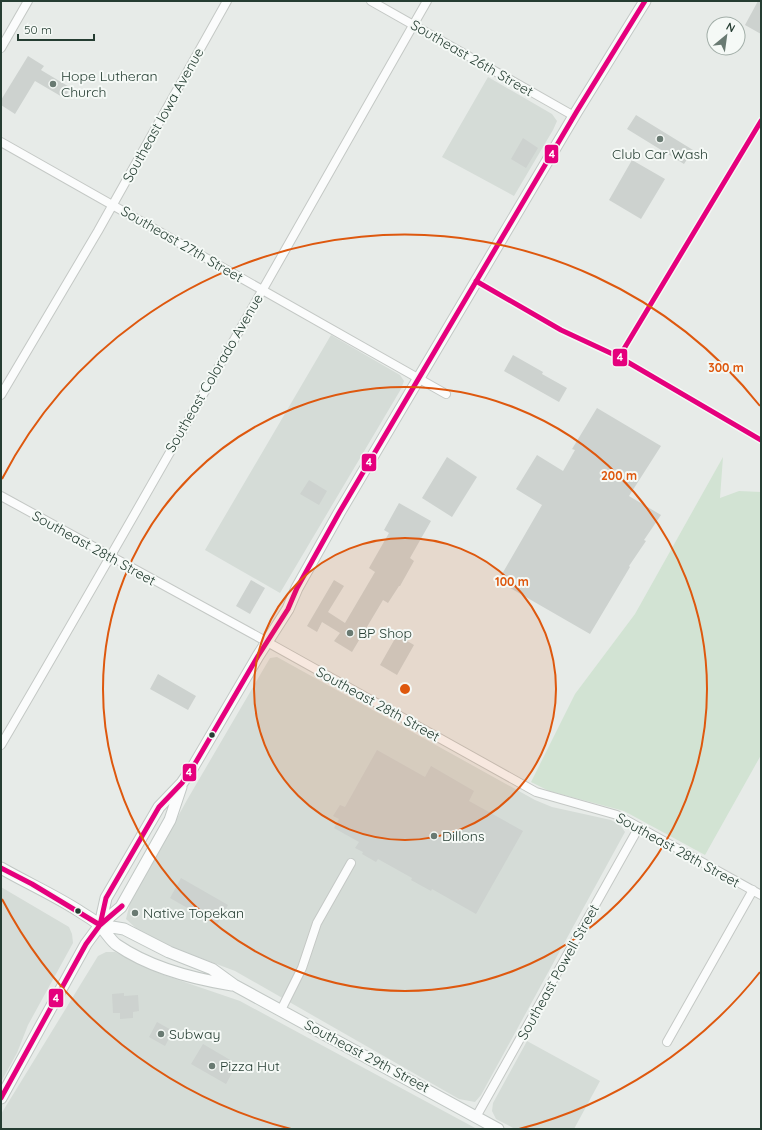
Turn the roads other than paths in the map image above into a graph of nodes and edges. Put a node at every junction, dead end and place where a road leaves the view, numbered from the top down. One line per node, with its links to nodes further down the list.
1 (28, 1): 7 (street)
2 (227, 1): 10 (street, Southeast Iowa Avenue)
3 (371, 1): 6 (street, Southeast 26th Street)
4 (427, 1): 6 (street, Southeast Colorado Avenue)
5 (645, 1): 8 (main road)
6 (413, 25): 8 (street, Southeast 26th Street); 11 (street, Southeast Colorado Avenue)
7 (1, 48)
8 (574, 116): 12 (main road)
9 (1, 142): 10 (street, Southeast 27th Street)
10 (113, 205): 11 (street, Southeast 27th Street); 14 (street, Southeast Iowa Avenue)
11 (262, 290): 12 (street, Southeast 27th Street); 16 (street, Southeast Colorado Avenue)
12 (419, 378): 13 (street, Southeast 27th Street); 17 (main road)
13 (446, 394)
14 (1, 395)
15 (1, 496): 16 (street, Southeast 28th Street)
16 (110, 556): 17 (street, Southeast 28th Street); 18 (street, Southeast Colorado Avenue)
17 (267, 642): 19 (main road); 20 (street, Southeast 28th Street)
18 (1, 745)
19 (182, 783): 25 (main road); 25 (main road)
20 (639, 827): 23 (street, Southeast 28th Street); 30 (street, Southeast Powell Street)
21 (351, 863): 27 (street)
22 (1, 868): 25 (main road, Southeast 29th Street)
23 (753, 890): 24 (street, Southeast 28th Street); 28 (street)
24 (761, 895)
25 (100, 925): 26 (main road, Southeast 29th Street); 26 (main road, Southeast 29th Street); 29 (main road)
26 (234, 985): 27 (main road, Southeast 29th Street)
27 (281, 1010): 30 (main road, Southeast 29th Street)
28 (667, 1042)
29 (1, 1098)
30 (476, 1117): 31 (main road, Southeast 29th Street)
31 (498, 1129)

